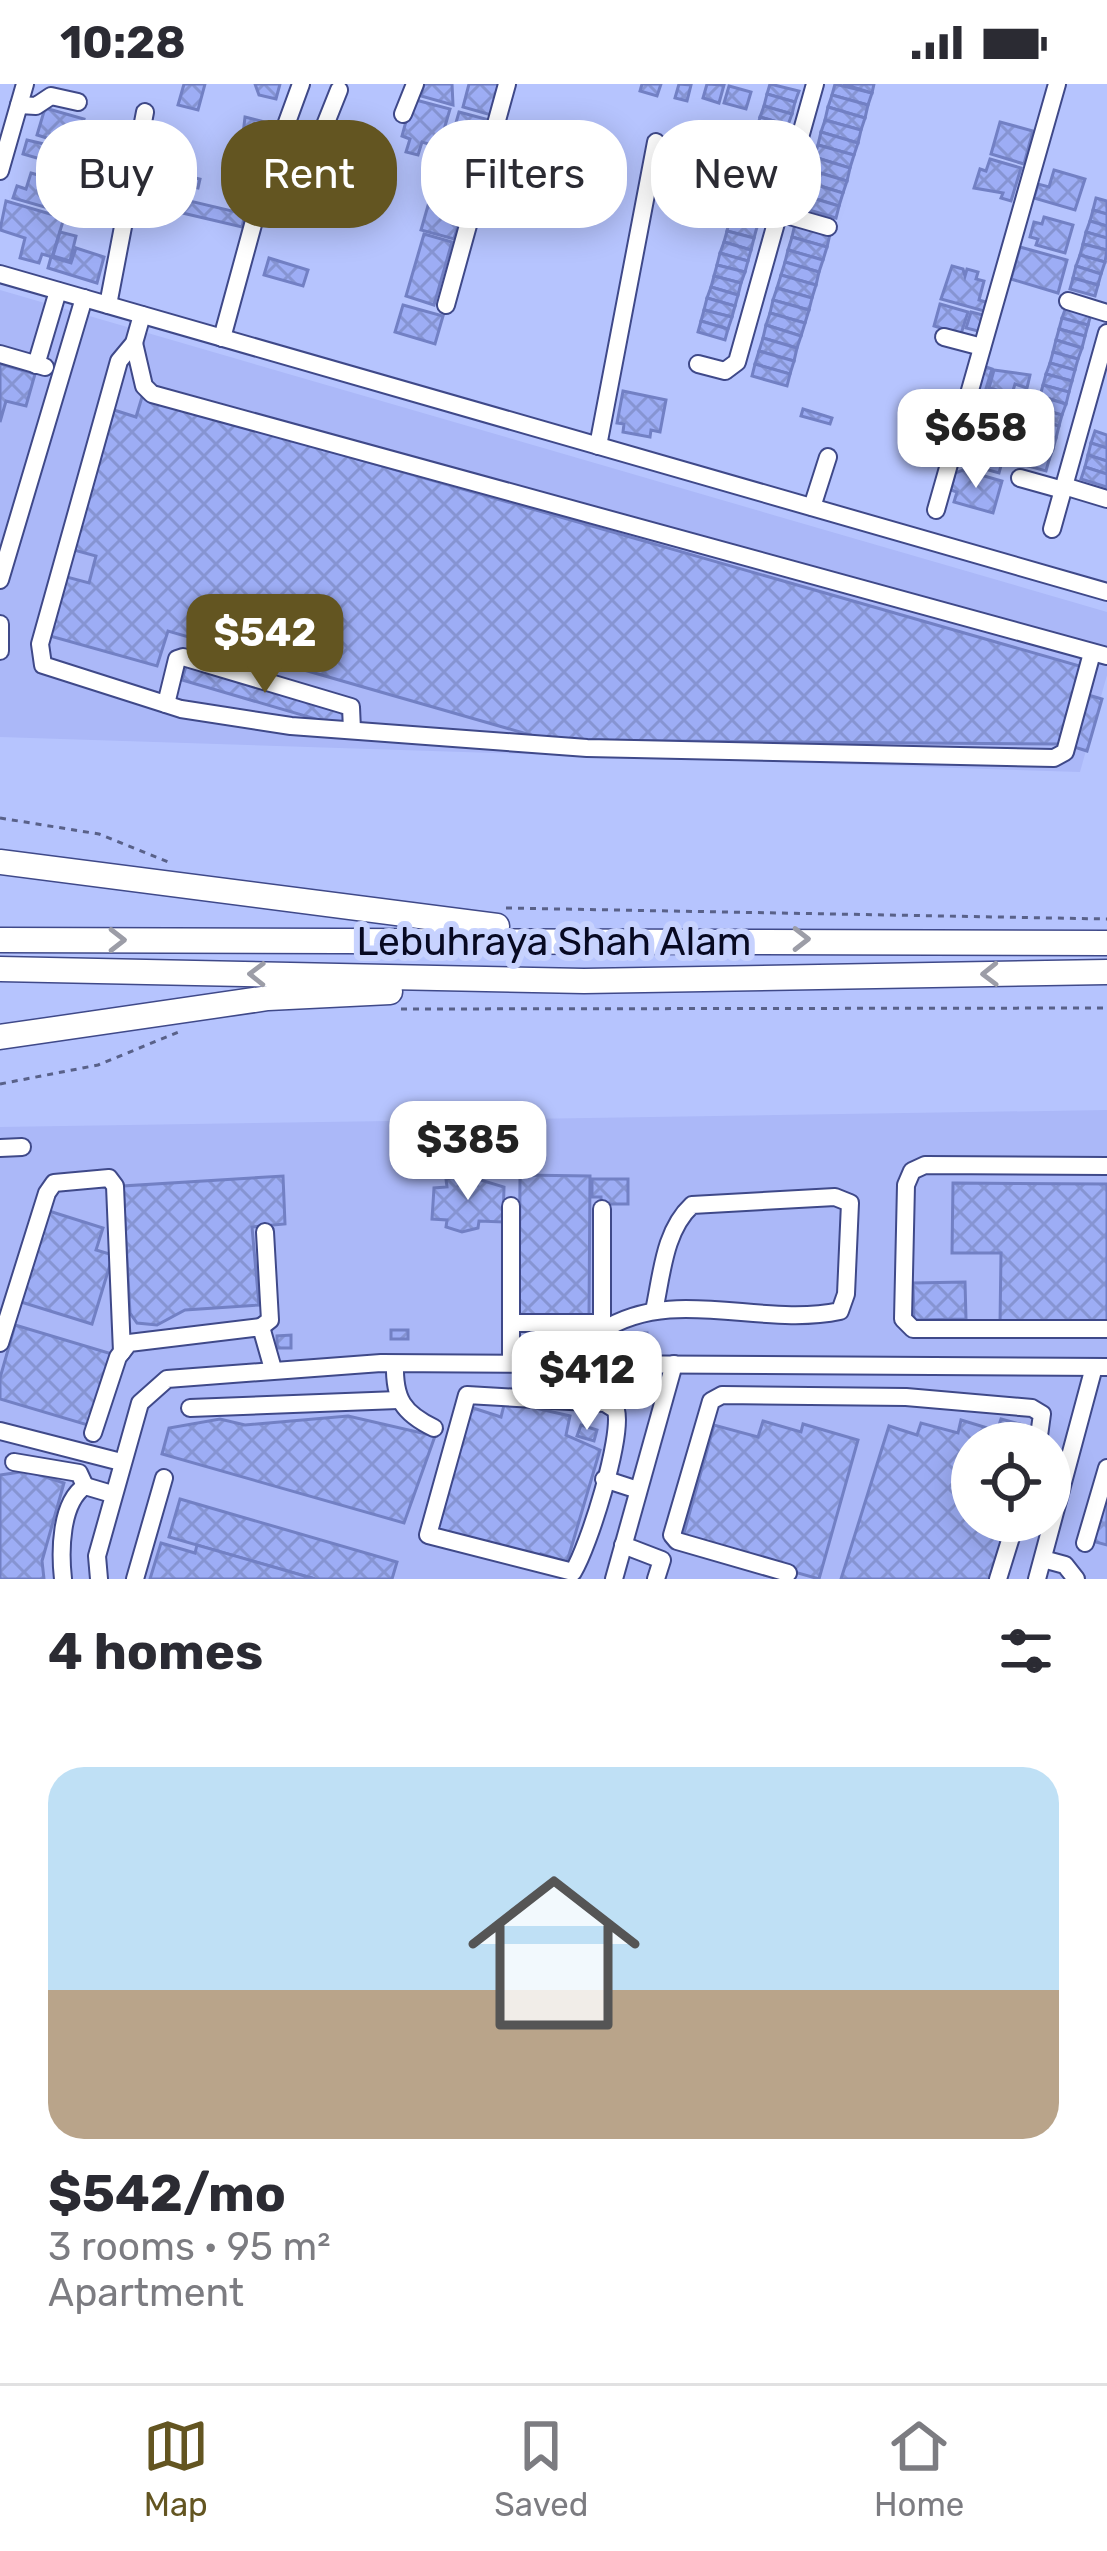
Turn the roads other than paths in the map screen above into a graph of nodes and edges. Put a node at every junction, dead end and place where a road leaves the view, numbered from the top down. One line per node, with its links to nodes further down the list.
1 (25, 84): 9 (street)
2 (301, 84): 12 (street)
3 (416, 84): 11 (street)
4 (507, 84): 26 (street)
5 (815, 84): 14 (street)
6 (1058, 84): 33 (street)
7 (339, 91): 13 (street)
8 (77, 102): 9 (street)
9 (19, 105): 15 (street)
10 (146, 112): 25 (street)
11 (403, 114)
12 (288, 120)
13 (327, 120)
14 (805, 120)
15 (1, 165)
16 (651, 168): 38 (street)
17 (821, 224): 18 (street)
18 (828, 227)
19 (252, 228): 31 (street)
20 (775, 228): 36 (street)
21 (0, 274): 22 (street)
22 (58, 291): 23 (street); 35 (street)
23 (84, 298): 25 (street); 37 (street)
24 (1068, 301): 27 (street)
25 (107, 305): 28 (street)
26 (446, 305)
27 (1107, 313)
28 (142, 315): 31 (street); 32 (street)
29 (1107, 333): 41 (street)
30 (944, 337): 33 (street)
31 (222, 338): 38 (street)
32 (134, 344): 50 (street); 51 (street)
33 (982, 347): 44 (street)
34 (0, 354): 35 (street)
35 (36, 364): 37 (street)
36 (698, 364)
37 (62, 372): 46 (street)
38 (598, 446): 43 (street)
39 (828, 458): 43 (street)
40 (1020, 478): 41 (street)
41 (1064, 488): 42 (street); 45 (street)
42 (1107, 499)
43 (812, 507): 47 (street)
44 (936, 510)
45 (1052, 529)
46 (0, 580)
47 (1107, 592)
48 (0, 624): 49 (street)
49 (0, 651)
50 (1100, 655): 52 (street)
51 (166, 704): 52 (street); 52 (street)
52 (352, 730)
53 (0, 862): 54 (highway)
54 (626, 938): 55 (highway, Lebuhraya Shah Alam, one-way to 54); 56 (highway, Lebuhraya Shah Alam, one-way to 56)
55 (0, 940)
56 (1107, 944)
57 (0, 969): 59 (highway, Lebuhraya Shah Alam, one-way to 57)
58 (1107, 973): 59 (highway, Lebuhraya Shah Alam, one-way to 59)
59 (584, 981): 60 (highway)
60 (0, 1037)
61 (22, 1147): 62 (street)
62 (0, 1148)
63 (1107, 1166): 71 (street)
64 (511, 1206): 68 (street)
65 (602, 1209): 69 (street)
66 (265, 1232): 70 (street)
67 (654, 1311): 67 (street); 69 (street)
68 (511, 1323): 69 (street); 74 (street)
69 (602, 1327): 75 (street)
70 (261, 1328): 73 (street); 79 (street)
71 (1107, 1329)
72 (0, 1343): 73 (street)
73 (122, 1352): 85 (street)
74 (511, 1362): 75 (street); 76 (street)
75 (603, 1362): 77 (street)
76 (394, 1364): 79 (street); 80 (street)
77 (674, 1364): 78 (street); 93 (street)
78 (1100, 1367): 86 (street)
79 (272, 1369): 88 (street)
80 (398, 1400): 81 (street); 83 (street)
81 (190, 1408)
82 (1041, 1422): 100 (street)
83 (434, 1428)
84 (0, 1431): 88 (street)
85 (93, 1433)
86 (1071, 1446)
87 (14, 1462): 92 (street)
88 (121, 1462): 94 (street)
89 (1107, 1468): 97 (street)
90 (164, 1478): 103 (street)
91 (604, 1479): 91 (street); 93 (street)
92 (85, 1486): 94 (street); 101 (street)
93 (638, 1490): 98 (street)
94 (112, 1494): 102 (street)
95 (1009, 1542): 106 (street)
96 (1046, 1542): 99 (street)
97 (1085, 1543)
98 (623, 1545): 104 (street); 105 (street)
99 (1043, 1559): 107 (street); 108 (street)
100 (788, 1573)
101 (63, 1579)
102 (99, 1579)
103 (136, 1579)
104 (614, 1579)
105 (656, 1579)
106 (998, 1579)
107 (1037, 1579)
108 (1076, 1579)

